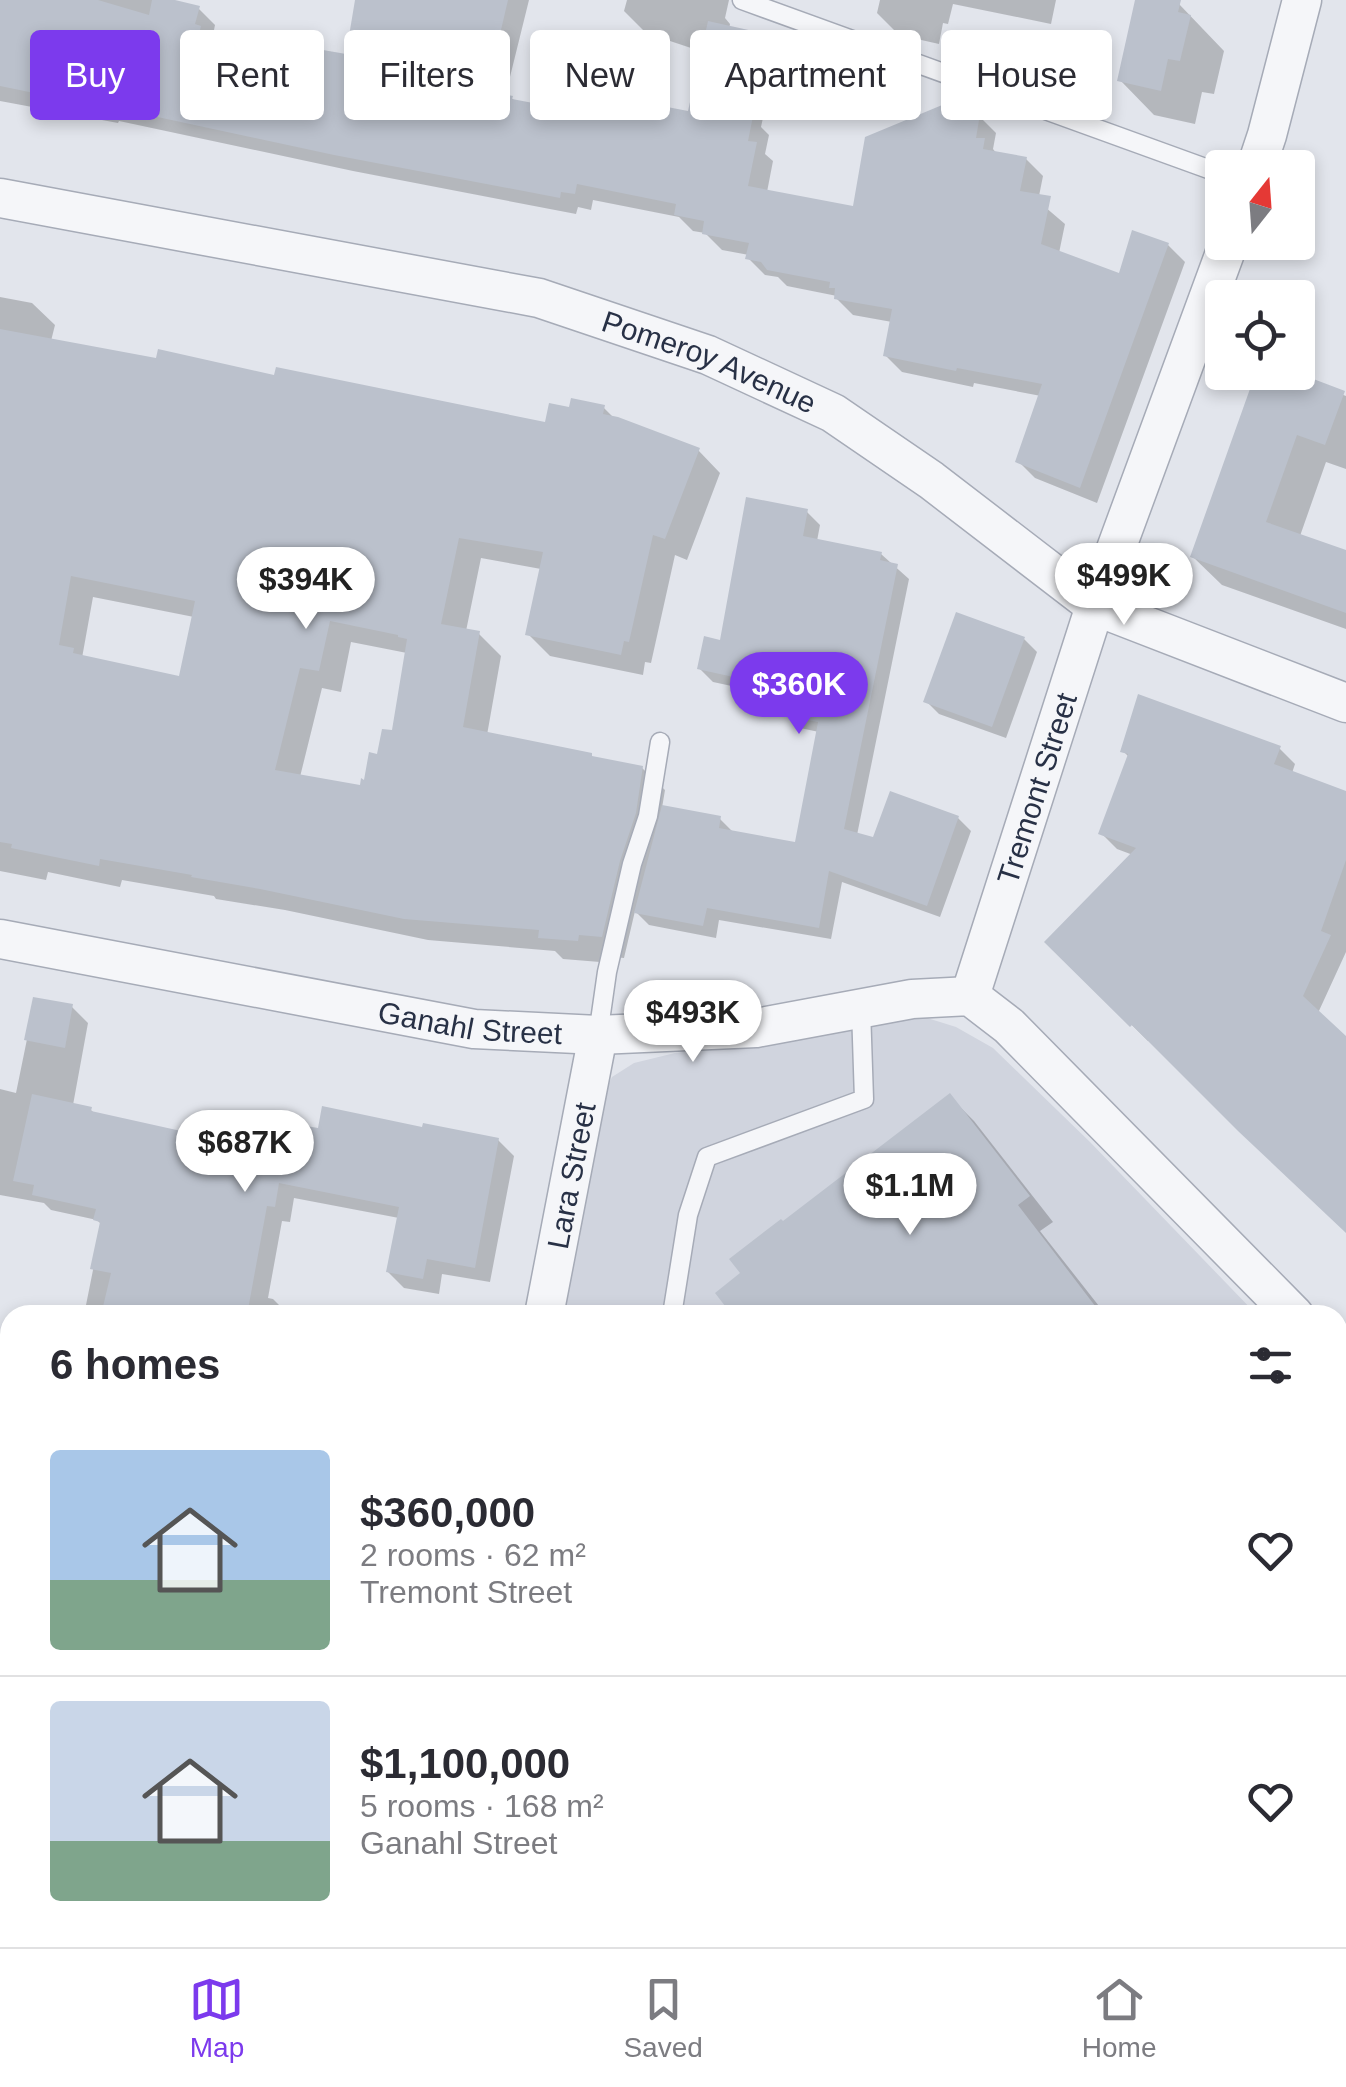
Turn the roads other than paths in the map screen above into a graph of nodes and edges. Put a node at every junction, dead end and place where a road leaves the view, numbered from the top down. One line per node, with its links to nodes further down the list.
1 (742, 0): 4 (lane)
2 (1302, 0): 3 (street)
3 (1262, 150)
4 (1205, 168)
5 (0, 198): 7 (street, Pomeroy Avenue)
6 (1222, 260): 7 (street, Tremont Street)
7 (1095, 606): 8 (street, Pomeroy Avenue); 11 (street, Tremont Street)
8 (1346, 703)
9 (660, 742): 13 (lane)
10 (0, 939): 13 (street, Ganahl Street)
11 (970, 996): 12 (street, Ganahl Street); 16 (street)
12 (861, 1009): 13 (street, Ganahl Street); 15 (lane)
13 (598, 1035): 14 (street, Lara Street)
14 (546, 1305)
15 (674, 1305)
16 (1284, 1305)

